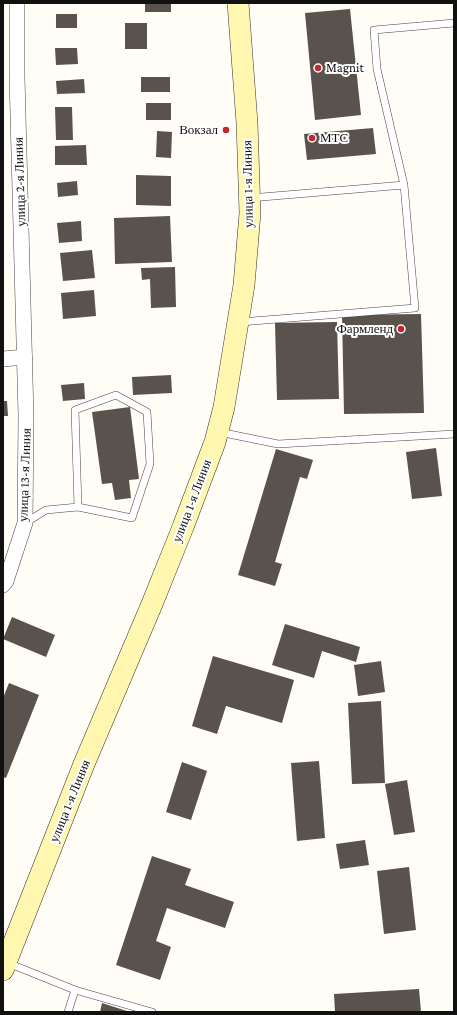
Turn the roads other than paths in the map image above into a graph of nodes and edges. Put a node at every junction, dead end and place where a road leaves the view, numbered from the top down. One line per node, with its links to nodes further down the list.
1 (17, 3): 8 (street, улица 2-я Линия)
2 (238, 3): 5 (main road, улица 1-я Линия)
3 (454, 23): 4 (lane)
4 (404, 185): 5 (lane); 6 (lane)
5 (250, 198): 6 (main road, улица 1-я Линия)
6 (238, 322): 9 (main road, улица 1-я Линия)
7 (3, 359): 8 (street)
8 (25, 359): 12 (street, улица 13-я Линия)
9 (217, 432): 10 (lane); 14 (main road, улица 1-я Линия)
10 (454, 434)
11 (78, 507): 11 (lane); 12 (lane)
12 (25, 523): 13 (street, улица 13-я Линия)
13 (3, 585)
14 (4, 966): 15 (lane)
15 (75, 990): 16 (lane); 17 (lane)
16 (68, 1012)
17 (152, 1012)

